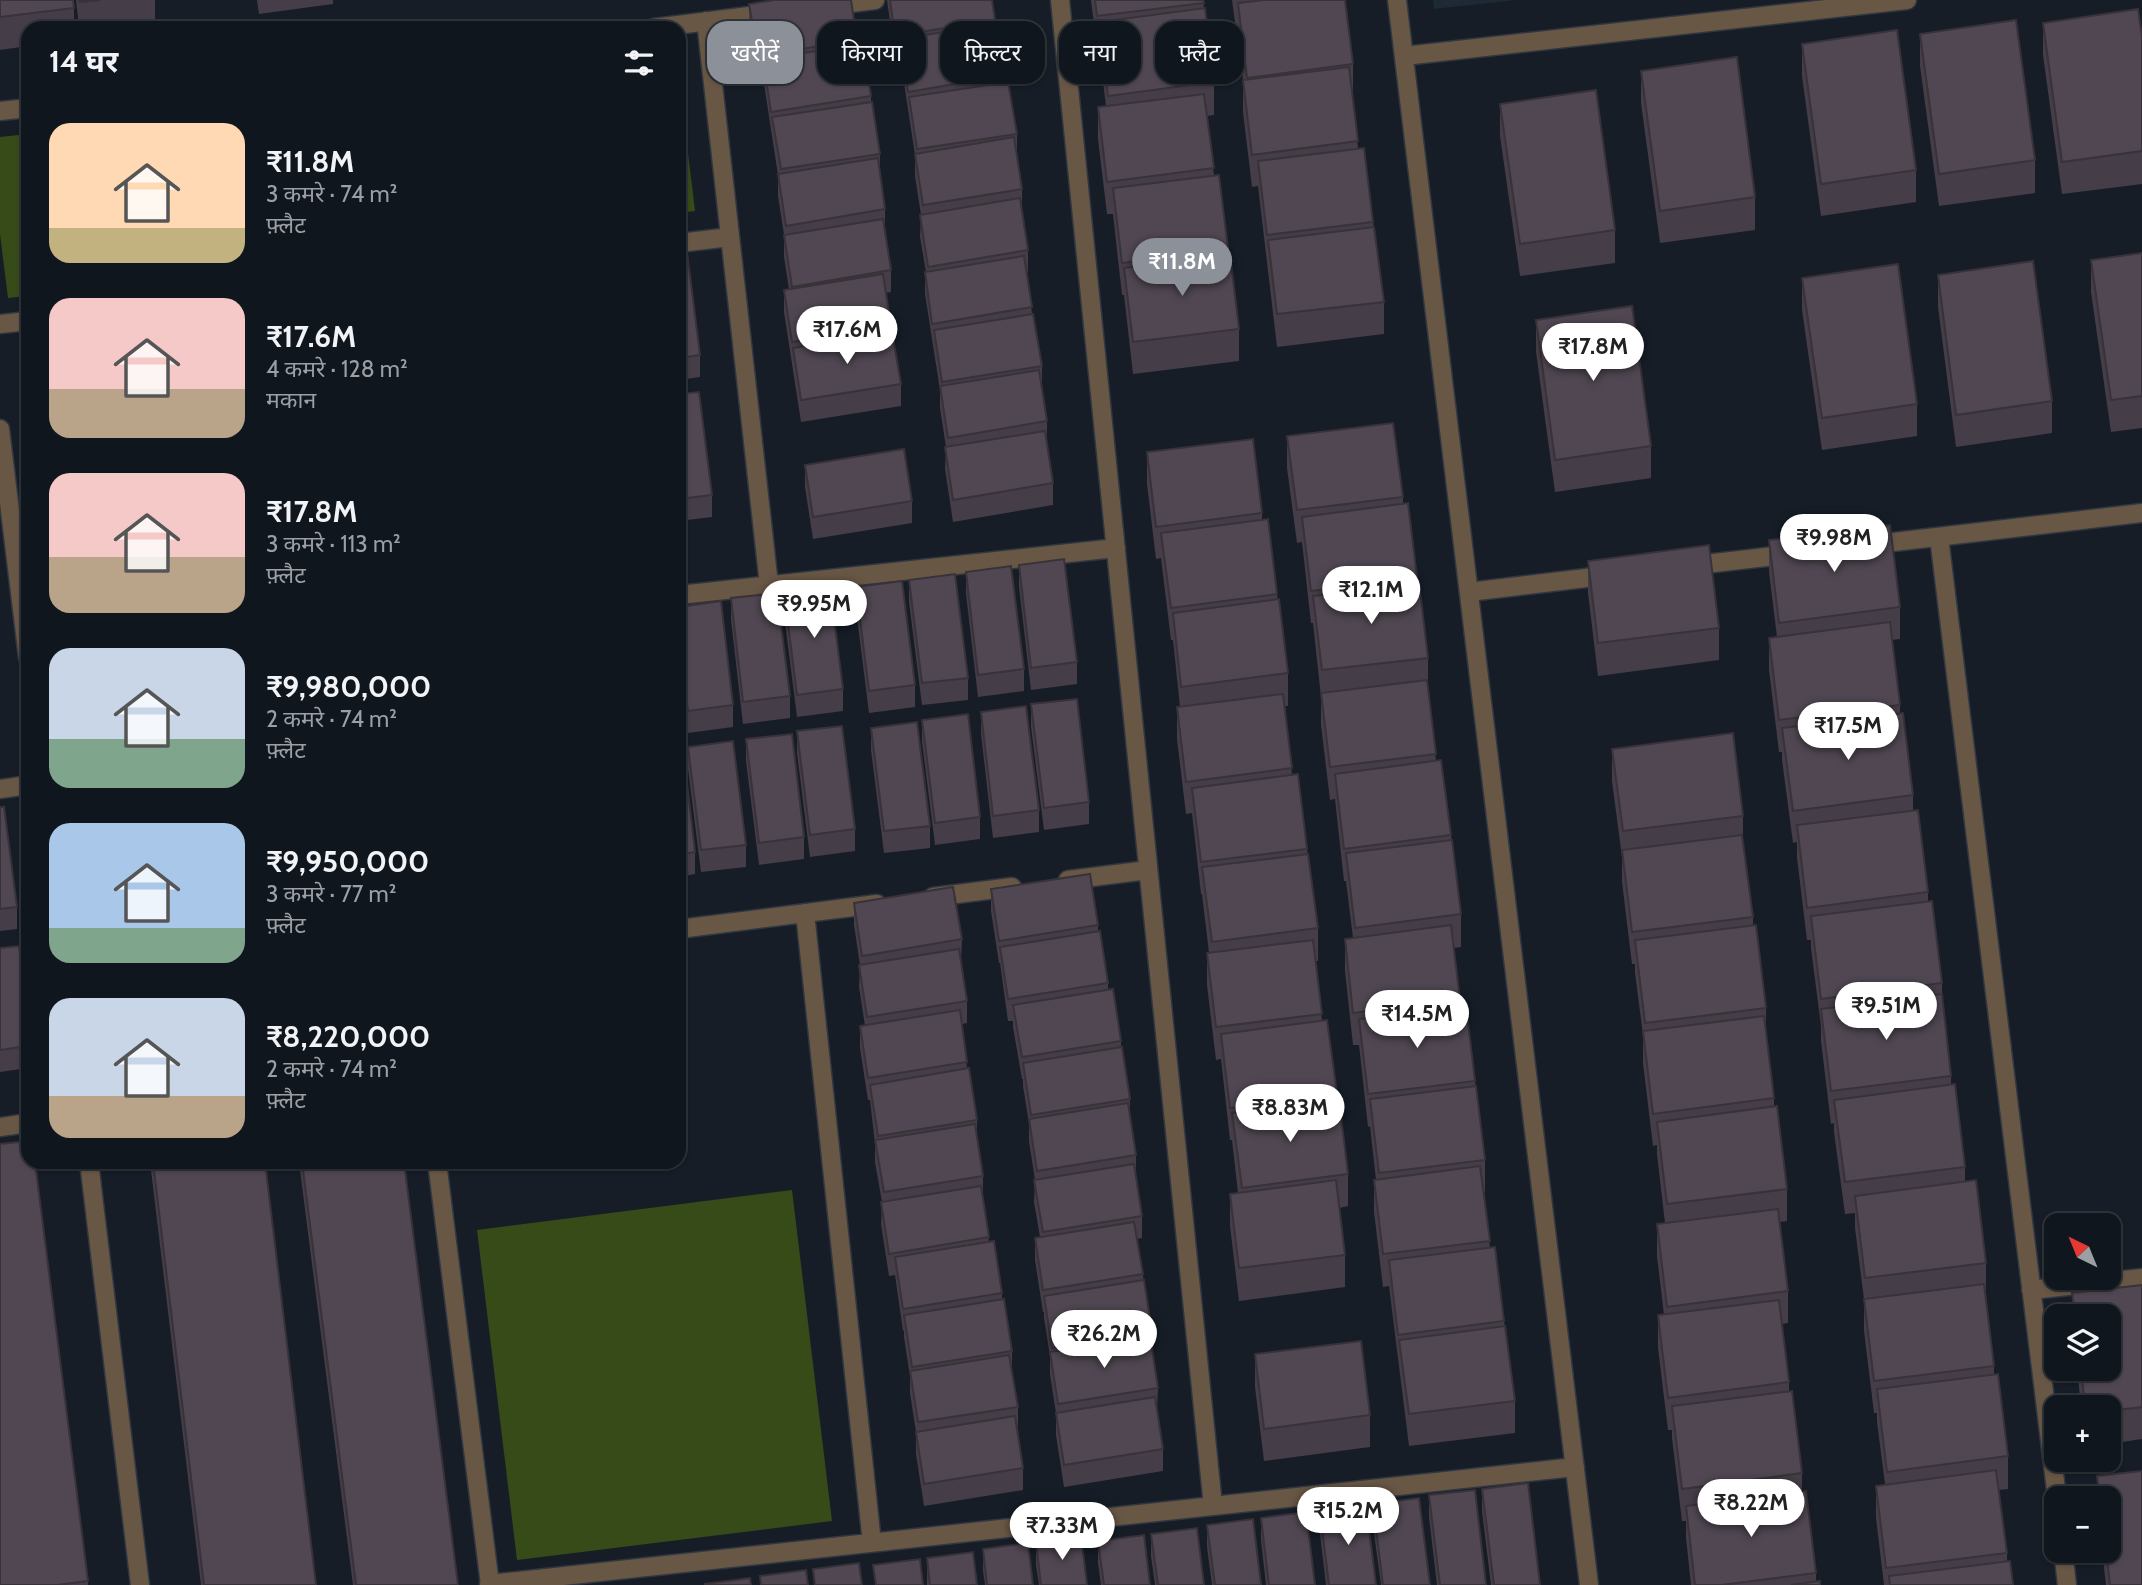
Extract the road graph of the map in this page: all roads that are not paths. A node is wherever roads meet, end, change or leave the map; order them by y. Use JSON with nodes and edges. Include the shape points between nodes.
{"nodes":[{"id":1,"x":875,"y":0,"type":"edge"},
{"id":2,"x":1060,"y":0,"type":"edge"},
{"id":3,"x":1397,"y":0,"type":"edge"},
{"id":4,"x":1907,"y":0,"type":"edge"},
{"id":5,"x":810,"y":8,"type":"edge"},
{"id":6,"x":784,"y":12,"type":"edge"},
{"id":7,"x":706,"y":21,"type":"junction"},
{"id":8,"x":686,"y":24,"type":"edge"},
{"id":9,"x":1404,"y":56,"type":"junction"},
{"id":10,"x":21,"y":108,"type":"edge"},
{"id":11,"x":0,"y":111,"type":"edge"},
{"id":12,"x":730,"y":237,"type":"junction"},
{"id":13,"x":686,"y":242,"type":"edge"},
{"id":14,"x":21,"y":322,"type":"edge"},
{"id":15,"x":0,"y":324,"type":"edge"},
{"id":16,"x":0,"y":429,"type":"edge"},
{"id":17,"x":1,"y":447,"type":"edge"},
{"id":18,"x":2142,"y":513,"type":"edge"},
{"id":19,"x":1939,"y":537,"type":"junction"},
{"id":20,"x":1856,"y":547,"type":"edge"},
{"id":21,"x":1116,"y":548,"type":"junction"},
{"id":22,"x":1815,"y":551,"type":"edge"},
{"id":23,"x":1676,"y":568,"type":"edge"},
{"id":24,"x":1635,"y":573,"type":"edge"},
{"id":25,"x":769,"y":585,"type":"junction"},
{"id":26,"x":1469,"y":592,"type":"junction"},
{"id":27,"x":686,"y":594,"type":"edge"},
{"id":28,"x":21,"y":603,"type":"edge"},
{"id":29,"x":21,"y":786,"type":"edge"},
{"id":30,"x":0,"y":789,"type":"edge"},
{"id":31,"x":1148,"y":870,"type":"junction"},
{"id":32,"x":1052,"y":882,"type":"edge"},
{"id":33,"x":1024,"y":886,"type":"edge"},
{"id":34,"x":805,"y":913,"type":"junction"},
{"id":35,"x":686,"y":928,"type":"edge"},
{"id":36,"x":21,"y":1124,"type":"edge"},
{"id":37,"x":0,"y":1127,"type":"edge"},
{"id":38,"x":90,"y":1169,"type":"edge"},
{"id":39,"x":438,"y":1169,"type":"edge"},
{"id":40,"x":2142,"y":1278,"type":"edge"},
{"id":41,"x":2031,"y":1290,"type":"junction"},
{"id":42,"x":1575,"y":1467,"type":"junction"},
{"id":43,"x":2056,"y":1486,"type":"edge"},
{"id":44,"x":1213,"y":1506,"type":"junction"},
{"id":45,"x":872,"y":1543,"type":"junction"},
{"id":46,"x":2064,"y":1563,"type":"edge"},
{"id":47,"x":140,"y":1585,"type":"edge"},
{"id":48,"x":490,"y":1585,"type":"edge"},
{"id":49,"x":1589,"y":1585,"type":"edge"},
{"id":50,"x":2067,"y":1585,"type":"edge"}],
"edges":[{"from":1,"to":5,"type":"street"},
{"from":2,"to":21,"type":"street"},
{"from":3,"to":9,"type":"street"},
{"from":4,"to":9,"type":"street"},
{"from":6,"to":7,"type":"street"},
{"from":7,"to":8,"type":"street"},
{"from":7,"to":12,"type":"street"},
{"from":9,"to":26,"type":"street"},
{"from":10,"to":11,"type":"street"},
{"from":12,"to":13,"type":"street"},
{"from":12,"to":25,"type":"street"},
{"from":14,"to":15,"type":"street"},
{"from":16,"to":17,"type":"street"},
{"from":17,"to":28,"type":"street"},
{"from":18,"to":19,"type":"street"},
{"from":19,"to":20,"type":"street"},
{"from":19,"to":41,"type":"street"},
{"from":21,"to":25,"type":"street"},
{"from":21,"to":31,"type":"street"},
{"from":22,"to":23,"type":"street"},
{"from":24,"to":26,"type":"street"},
{"from":25,"to":27,"type":"street"},
{"from":26,"to":42,"type":"street"},
{"from":29,"to":30,"type":"street"},
{"from":31,"to":32,"type":"street"},
{"from":31,"to":44,"type":"street"},
{"from":33,"to":34,"type":"street"},
{"from":34,"to":35,"type":"street"},
{"from":34,"to":45,"type":"street"},
{"from":36,"to":37,"type":"street"},
{"from":38,"to":47,"type":"street"},
{"from":39,"to":48,"type":"street"},
{"from":40,"to":41,"type":"street"},
{"from":41,"to":43,"type":"street"},
{"from":42,"to":44,"type":"street"},
{"from":42,"to":49,"type":"street"},
{"from":44,"to":45,"type":"street"},
{"from":45,"to":48,"type":"street"},
{"from":46,"to":50,"type":"street"}]}
